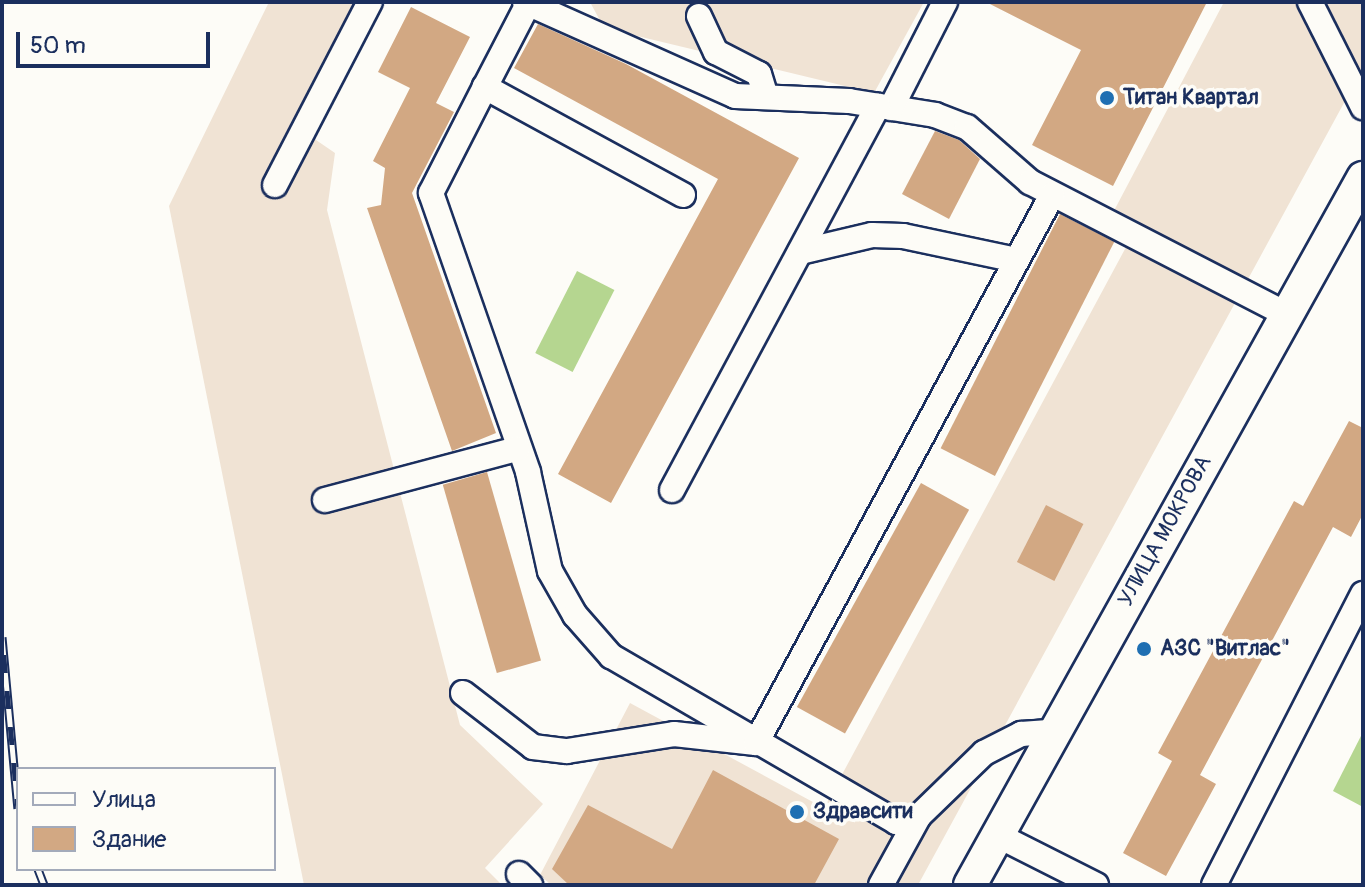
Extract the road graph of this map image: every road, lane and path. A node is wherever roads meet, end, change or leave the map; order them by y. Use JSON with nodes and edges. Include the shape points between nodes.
{"nodes":[{"id":1,"x":370,"y":2,"type":"edge"},
{"id":2,"x":527,"y":2,"type":"edge"},
{"id":3,"x":945,"y":2,"type":"edge"},
{"id":4,"x":1310,"y":2,"type":"edge"},
{"id":5,"x":699,"y":16,"type":"dead end"},
{"id":6,"x":485,"y":87,"type":"junction"},
{"id":7,"x":766,"y":97,"type":"junction"},
{"id":8,"x":885,"y":107,"type":"junction"},
{"id":9,"x":1363,"y":107,"type":"edge"},
{"id":10,"x":1363,"y":178,"type":"edge"},
{"id":11,"x":275,"y":185,"type":"dead end"},
{"id":12,"x":683,"y":195,"type":"dead end"},
{"id":13,"x":1052,"y":195,"type":"junction"},
{"id":14,"x":800,"y":252,"type":"junction"},
{"id":15,"x":1017,"y":260,"type":"junction"},
{"id":16,"x":1288,"y":315,"type":"junction"},
{"id":17,"x":517,"y":449,"type":"junction"},
{"id":18,"x":672,"y":490,"type":"dead end"},
{"id":19,"x":325,"y":500,"type":"dead end"},
{"id":20,"x":1363,"y":594,"type":"edge"},
{"id":21,"x":463,"y":693,"type":"dead end"},
{"id":22,"x":1052,"y":732,"type":"junction"},
{"id":23,"x":756,"y":743,"type":"junction"},
{"id":24,"x":919,"y":816,"type":"junction"},
{"id":25,"x":997,"y":835,"type":"junction"},
{"id":26,"x":881,"y":885,"type":"edge"},
{"id":27,"x":970,"y":885,"type":"edge"},
{"id":28,"x":1096,"y":885,"type":"edge"},
{"id":29,"x":1214,"y":885,"type":"edge"}],
"edges":[{"from":1,"to":11,"type":"lane"},
{"from":2,"to":6,"type":"lane"},
{"from":2,"to":7,"type":"lane","via":[[702,85]]},
{"from":3,"to":8,"type":"lane"},
{"from":4,"to":9,"type":"lane"},
{"from":5,"to":7,"type":"lane","via":[[716,52],[759,74]]},
{"from":6,"to":12,"type":"lane"},
{"from":6,"to":17,"type":"lane","via":[[431,193]]},
{"from":7,"to":8,"type":"lane"},
{"from":8,"to":13,"type":"lane","via":[[967,127]]},
{"from":8,"to":14,"type":"lane"},
{"from":10,"to":16,"type":"main road","name":"УЛИЦА МОКРОВА"},
{"from":13,"to":15,"type":"lane"},
{"from":13,"to":16,"type":"lane"},
{"from":14,"to":15,"type":"lane","via":[[872,235],[903,236]]},
{"from":14,"to":18,"type":"lane"},
{"from":15,"to":23,"type":"lane"},
{"from":16,"to":22,"type":"main road","name":"УЛИЦА МОКРОВА"},
{"from":17,"to":19,"type":"lane"},
{"from":17,"to":23,"type":"lane","via":[[550,571],[575,615],[611,656]]},
{"from":20,"to":29,"type":"lane"},
{"from":21,"to":23,"type":"lane","via":[[533,747],[567,751],[674,734]]},
{"from":22,"to":24,"type":"lane","via":[[1021,734],[984,753]]},
{"from":22,"to":25,"type":"main road","name":"УЛИЦА МОКРОВА"},
{"from":23,"to":24,"type":"lane","via":[[896,822]]},
{"from":24,"to":26,"type":"lane"},
{"from":25,"to":27,"type":"main road","name":"УЛИЦА МОКРОВА"},
{"from":25,"to":28,"type":"lane"}]}
